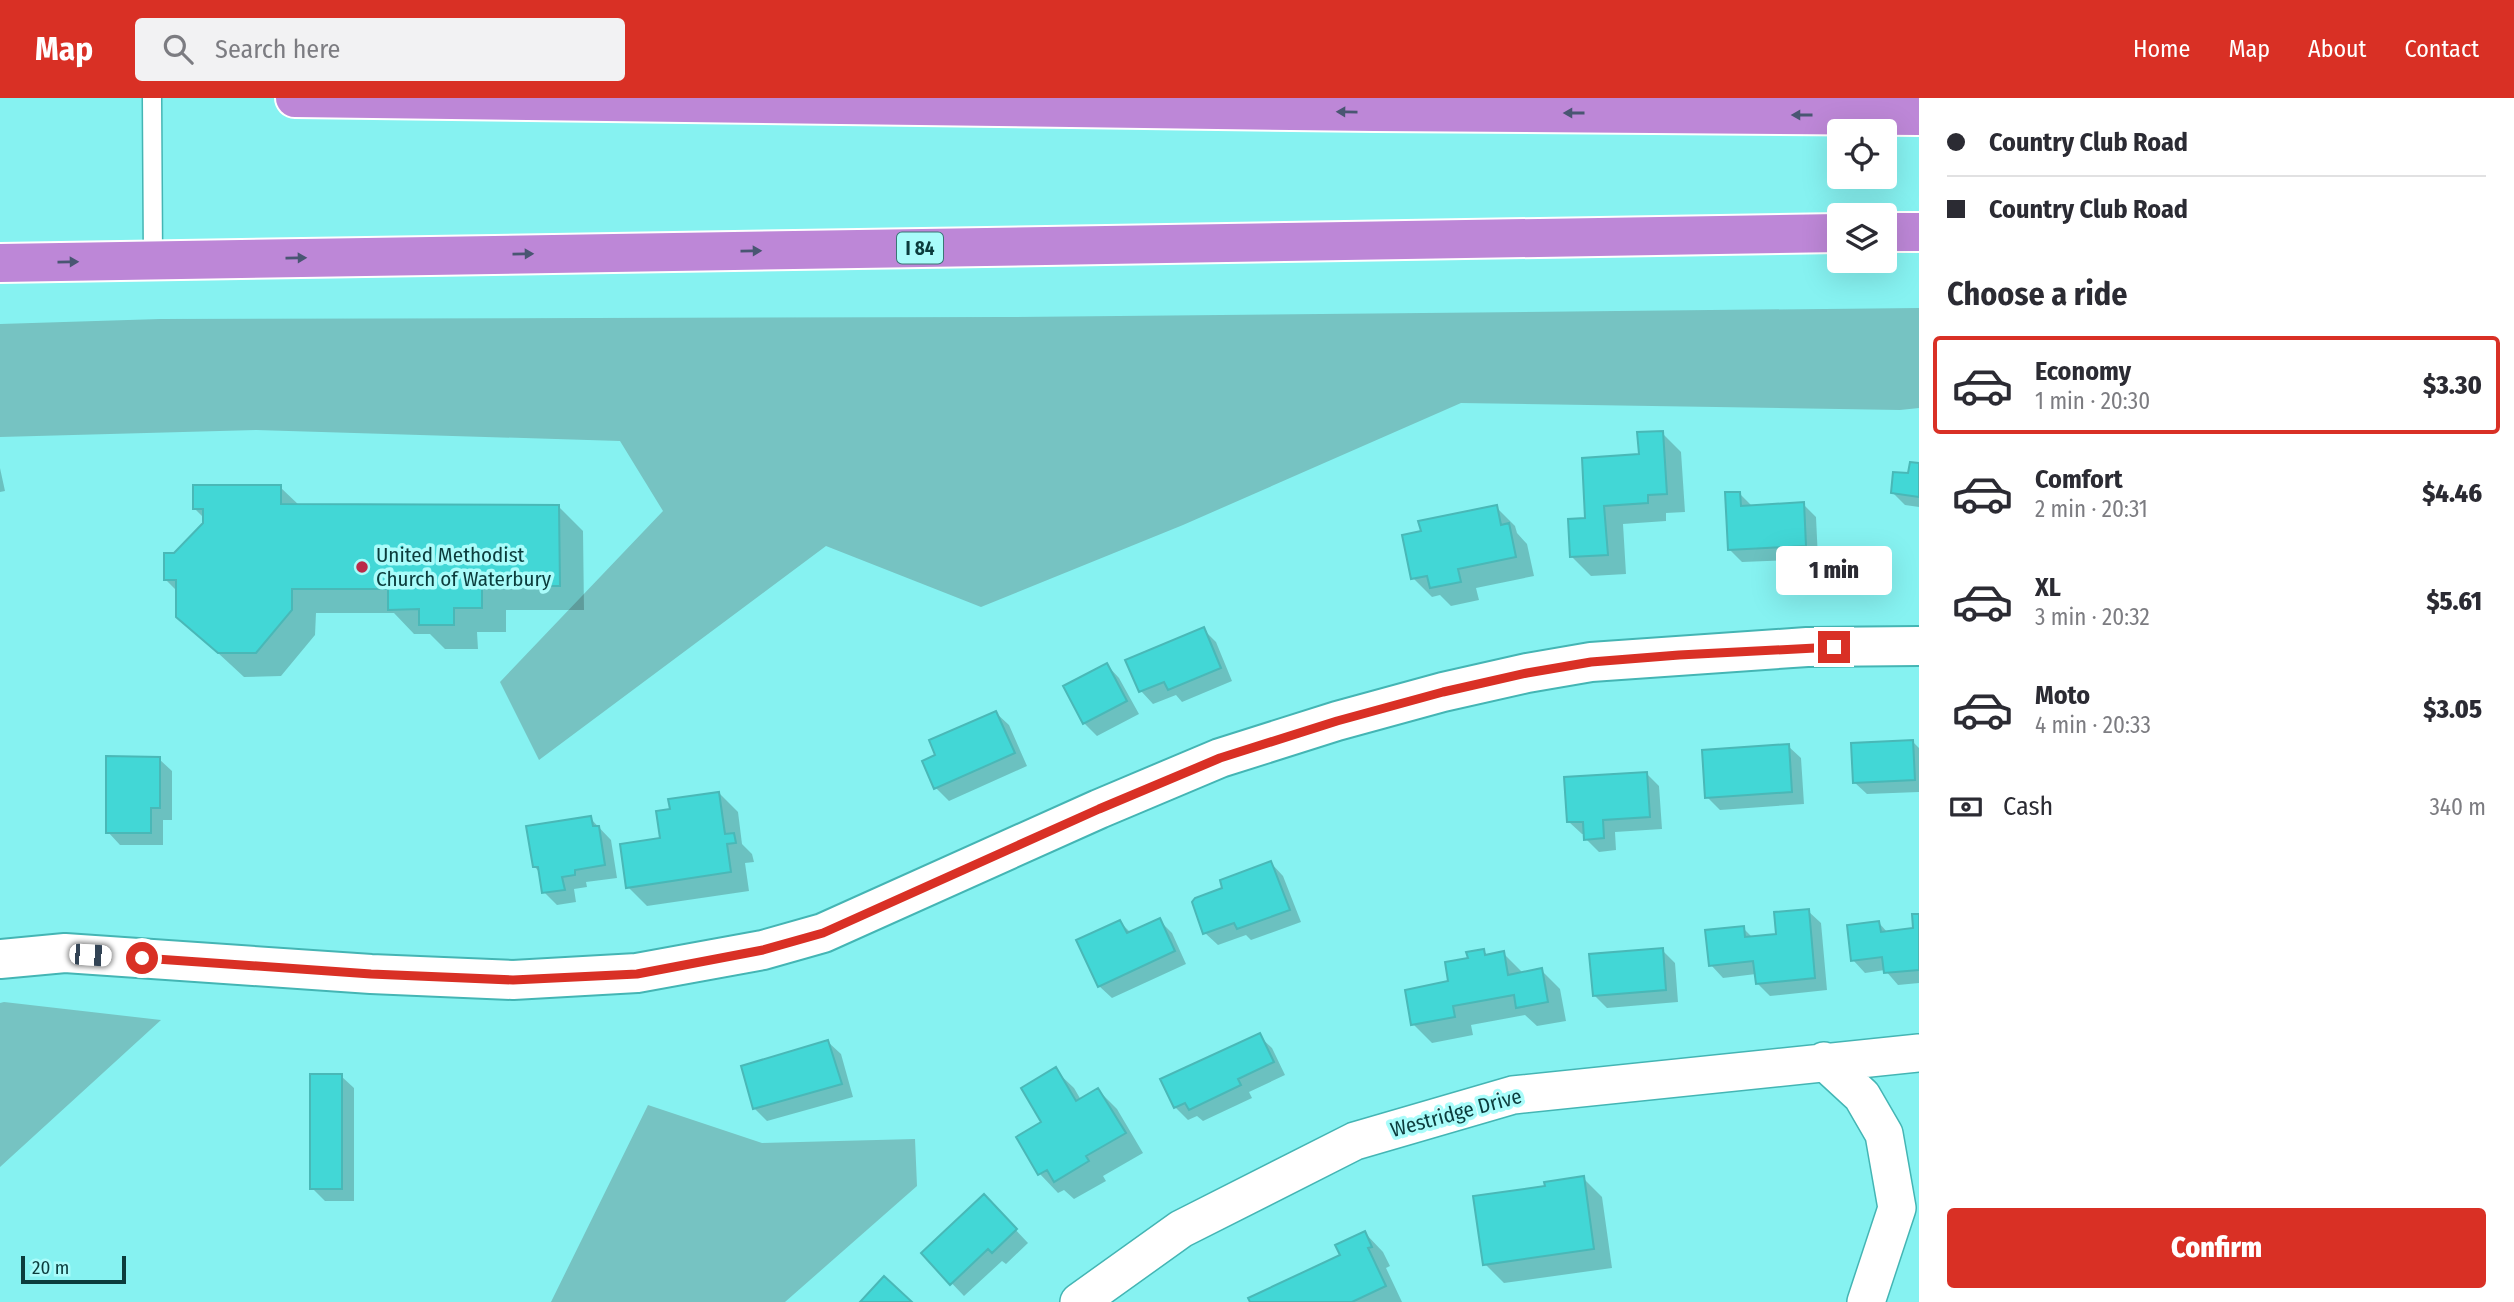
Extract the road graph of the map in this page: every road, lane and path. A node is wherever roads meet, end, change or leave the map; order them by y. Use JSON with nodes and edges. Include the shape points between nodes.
{"nodes":[{"id":1,"x":152,"y":98,"type":"edge"},
{"id":2,"x":295,"y":98,"type":"edge"},
{"id":3,"x":1919,"y":116,"type":"edge"},
{"id":4,"x":1897,"y":232,"type":"edge"},
{"id":5,"x":1919,"y":232,"type":"edge"},
{"id":6,"x":1827,"y":233,"type":"edge"},
{"id":7,"x":153,"y":260,"type":"junction"},
{"id":8,"x":0,"y":263,"type":"edge"},
{"id":9,"x":1919,"y":646,"type":"edge"},
{"id":10,"x":0,"y":959,"type":"edge"},
{"id":11,"x":1919,"y":1053,"type":"edge"},
{"id":12,"x":1824,"y":1061,"type":"junction"},
{"id":13,"x":1919,"y":1174,"type":"edge"},
{"id":14,"x":1897,"y":1208,"type":"junction"},
{"id":15,"x":1079,"y":1302,"type":"edge"},
{"id":16,"x":1866,"y":1302,"type":"edge"}],
"edges":[{"from":1,"to":7,"type":"lane"},
{"from":3,"to":2,"type":"highway","one_way":true},
{"from":4,"to":5,"type":"highway"},
{"from":7,"to":6,"type":"highway","number":"I 84","one_way":true},
{"from":8,"to":7,"type":"highway","number":"I 84","one_way":true},
{"from":9,"to":10,"type":"street","via":[[1807,647],[1591,662],[1443,692],[1220,758],[823,933],[763,950],[637,974],[513,980],[65,953]]},
{"from":11,"to":12,"type":"street","name":"Westridge Drive"},
{"from":12,"to":14,"type":"street","via":[[1862,1096],[1884,1134]]},
{"from":12,"to":15,"type":"street","name":"Westridge Drive","via":[[1513,1095],[1355,1141],[1181,1230]]},
{"from":13,"to":14,"type":"street"},
{"from":14,"to":16,"type":"street"}]}
